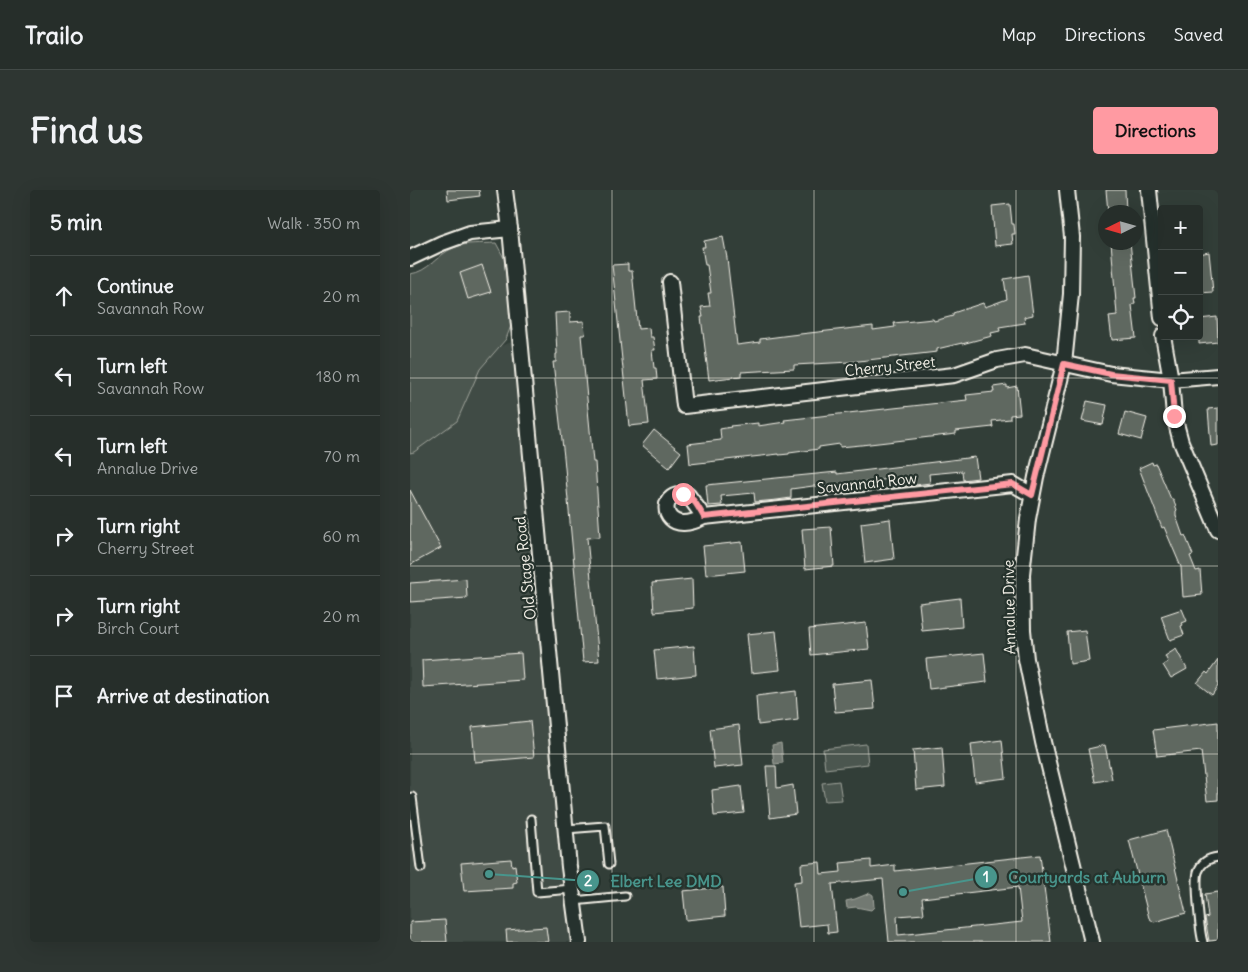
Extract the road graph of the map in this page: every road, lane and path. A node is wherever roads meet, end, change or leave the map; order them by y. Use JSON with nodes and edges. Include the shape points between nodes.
{"nodes":[{"id":1,"x":505,"y":190,"type":"edge"},
{"id":2,"x":1068,"y":190,"type":"edge"},
{"id":3,"x":1149,"y":190,"type":"edge"},
{"id":4,"x":510,"y":229,"type":"junction"},
{"id":5,"x":410,"y":258,"type":"edge"},
{"id":6,"x":670,"y":282,"type":"dead end"},
{"id":7,"x":1160,"y":295,"type":"edge"},
{"id":8,"x":1164,"y":340,"type":"edge"},
{"id":9,"x":1064,"y":364,"type":"junction"},
{"id":10,"x":1218,"y":376,"type":"edge"},
{"id":11,"x":1171,"y":380,"type":"junction"},
{"id":12,"x":1032,"y":495,"type":"junction"},
{"id":13,"x":704,"y":517,"type":"dead end"},
{"id":14,"x":1218,"y":530,"type":"edge"},
{"id":15,"x":412,"y":797,"type":"dead end"},
{"id":16,"x":531,"y":818,"type":"dead end"},
{"id":17,"x":566,"y":830,"type":"junction"},
{"id":18,"x":1218,"y":857,"type":"edge"},
{"id":19,"x":609,"y":864,"type":"dead end"},
{"id":20,"x":421,"y":868,"type":"dead end"},
{"id":21,"x":572,"y":895,"type":"junction"},
{"id":22,"x":625,"y":896,"type":"dead end"},
{"id":23,"x":1090,"y":939,"type":"edge"},
{"id":24,"x":580,"y":942,"type":"edge"},
{"id":25,"x":1203,"y":942,"type":"edge"}],
"edges":[{"from":1,"to":4,"type":"street","name":"Old Stage Road"},
{"from":2,"to":9,"type":"street","name":"Annalue Drive","via":[[1072,237],[1071,294]]},
{"from":3,"to":7,"type":"street"},
{"from":4,"to":5,"type":"street","via":[[470,233]]},
{"from":4,"to":17,"type":"street","name":"Old Stage Road"},
{"from":6,"to":9,"type":"street","name":"Cherry Street","via":[[684,406],[954,375],[997,360],[1025,355]]},
{"from":8,"to":11,"type":"street"},
{"from":9,"to":11,"type":"street","name":"Cherry Street","via":[[1111,374]]},
{"from":9,"to":12,"type":"street","name":"Annalue Drive"},
{"from":10,"to":11,"type":"street","name":"Cherry Street"},
{"from":11,"to":14,"type":"street","via":[[1174,416],[1181,442]]},
{"from":12,"to":13,"type":"street","name":"Savannah Row","via":[[1013,484]]},
{"from":12,"to":23,"type":"street","name":"Annalue Drive","via":[[1022,574],[1026,659]]},
{"from":15,"to":20,"type":"lane"},
{"from":16,"to":21,"type":"lane","via":[[537,892]]},
{"from":17,"to":19,"type":"lane","via":[[605,826]]},
{"from":17,"to":21,"type":"street","name":"Old Stage Road"},
{"from":18,"to":25,"type":"lane","via":[[1202,864],[1196,877]]},
{"from":21,"to":22,"type":"lane"},
{"from":21,"to":24,"type":"street","name":"Old Stage Road"}]}
